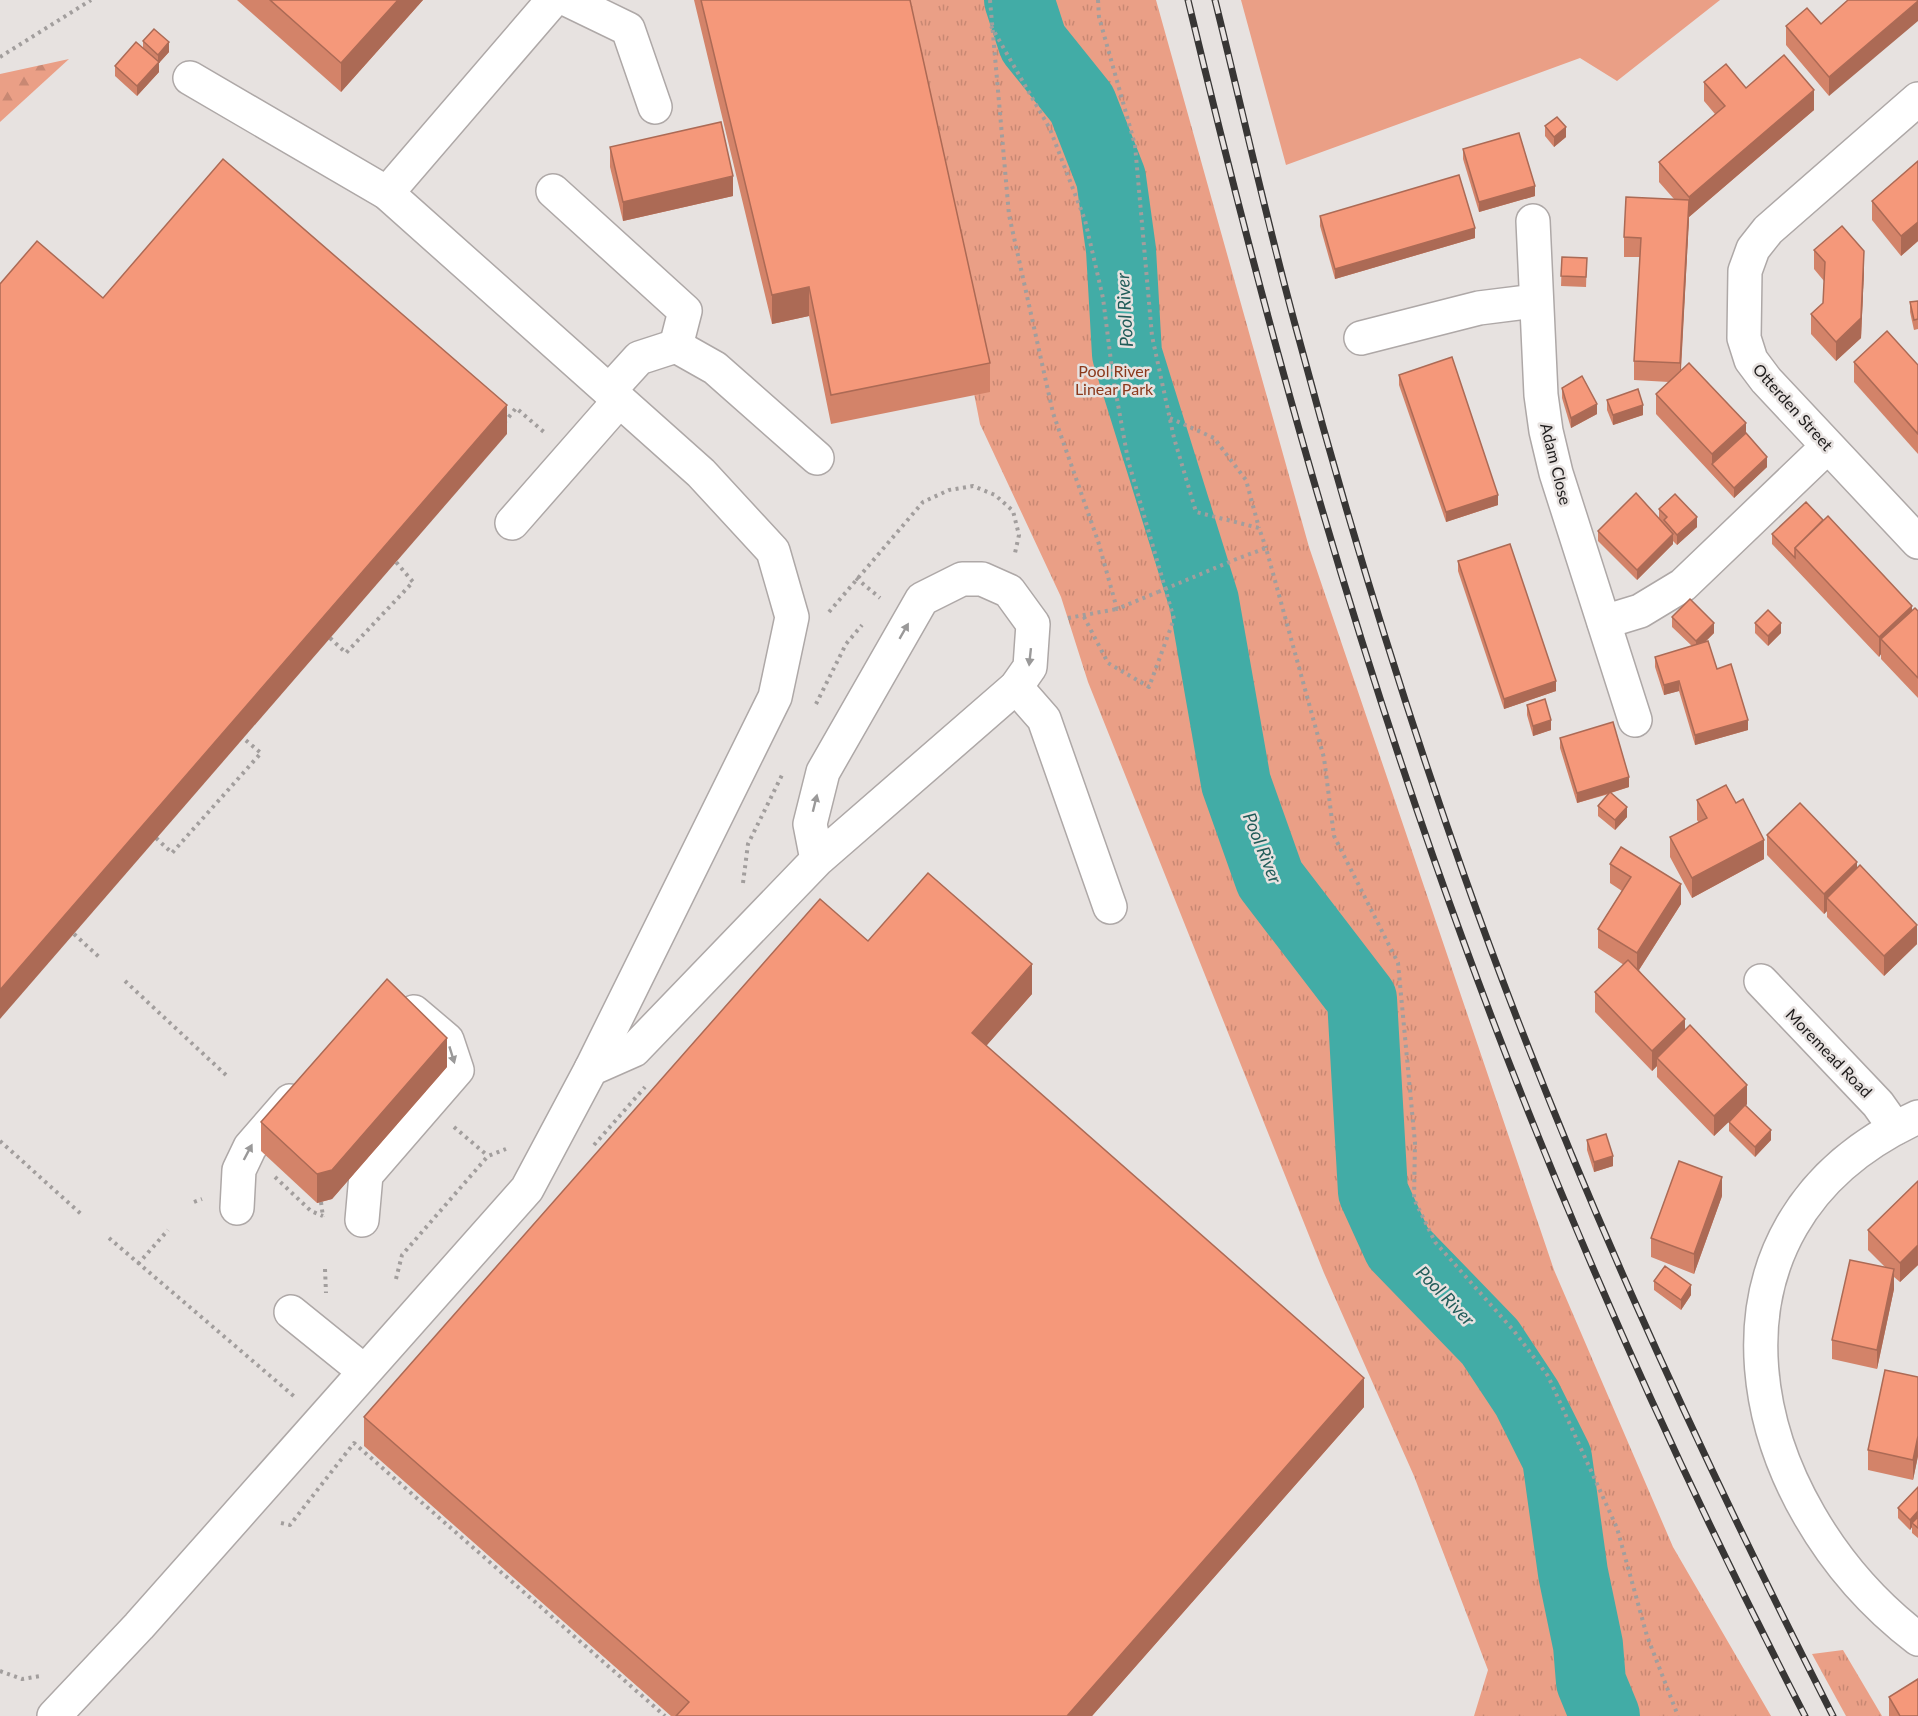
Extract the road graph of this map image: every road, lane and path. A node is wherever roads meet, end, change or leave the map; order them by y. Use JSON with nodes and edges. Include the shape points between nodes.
{"nodes":[{"id":1,"x":91,"y":0,"type":"edge"},
{"id":2,"x":553,"y":0,"type":"edge"},
{"id":3,"x":568,"y":0,"type":"edge"},
{"id":4,"x":990,"y":0,"type":"edge"},
{"id":5,"x":1098,"y":0,"type":"edge"},
{"id":6,"x":992,"y":26,"type":"junction"},
{"id":7,"x":0,"y":57,"type":"edge"},
{"id":8,"x":190,"y":78,"type":"dead end"},
{"id":9,"x":1918,"y":99,"type":"edge"},
{"id":10,"x":655,"y":106,"type":"dead end"},
{"id":11,"x":553,"y":191,"type":"dead end"},
{"id":12,"x":387,"y":193,"type":"junction"},
{"id":13,"x":1533,"y":221,"type":"dead end"},
{"id":14,"x":1536,"y":301,"type":"junction"},
{"id":15,"x":1361,"y":338,"type":"dead end"},
{"id":16,"x":676,"y":346,"type":"junction"},
{"id":17,"x":614,"y":396,"type":"junction"},
{"id":18,"x":1169,"y":418,"type":"junction"},
{"id":19,"x":500,"y":428,"type":"edge"},
{"id":20,"x":549,"y":437,"type":"dead end"},
{"id":21,"x":1827,"y":447,"type":"junction"},
{"id":22,"x":817,"y":458,"type":"dead end"},
{"id":23,"x":512,"y":523,"type":"dead end"},
{"id":24,"x":1259,"y":528,"type":"junction"},
{"id":25,"x":1918,"y":542,"type":"edge"},
{"id":26,"x":1266,"y":548,"type":"junction"},
{"id":27,"x":1013,"y":560,"type":"dead end"},
{"id":28,"x":396,"y":562,"type":"edge"},
{"id":29,"x":856,"y":578,"type":"junction"},
{"id":30,"x":889,"y":592,"type":"dead end"},
{"id":31,"x":1118,"y":609,"type":"junction"},
{"id":32,"x":826,"y":614,"type":"dead end"},
{"id":33,"x":1083,"y":615,"type":"junction"},
{"id":34,"x":868,"y":618,"type":"dead end"},
{"id":35,"x":1604,"y":622,"type":"junction"},
{"id":36,"x":1033,"y":624,"type":"junction"},
{"id":37,"x":330,"y":638,"type":"edge"},
{"id":38,"x":1016,"y":687,"type":"junction"},
{"id":39,"x":815,"y":707,"type":"dead end"},
{"id":40,"x":1635,"y":720,"type":"dead end"},
{"id":41,"x":243,"y":738,"type":"edge"},
{"id":42,"x":784,"y":770,"type":"dead end"},
{"id":43,"x":156,"y":838,"type":"edge"},
{"id":44,"x":817,"y":860,"type":"junction"},
{"id":45,"x":742,"y":894,"type":"dead end"},
{"id":46,"x":1110,"y":907,"type":"dead end"},
{"id":47,"x":74,"y":934,"type":"edge"},
{"id":48,"x":99,"y":957,"type":"dead end"},
{"id":49,"x":125,"y":981,"type":"dead end"},
{"id":50,"x":1761,"y":981,"type":"dead end"},
{"id":51,"x":391,"y":1000,"type":"edge"},
{"id":52,"x":591,"y":1070,"type":"junction"},
{"id":53,"x":227,"y":1076,"type":"dead end"},
{"id":54,"x":309,"y":1079,"type":"edge"},
{"id":55,"x":646,"y":1086,"type":"dead end"},
{"id":56,"x":1906,"y":1122,"type":"edge"},
{"id":57,"x":449,"y":1123,"type":"dead end"},
{"id":58,"x":0,"y":1142,"type":"edge"},
{"id":59,"x":592,"y":1147,"type":"dead end"},
{"id":60,"x":511,"y":1148,"type":"dead end"},
{"id":61,"x":488,"y":1156,"type":"junction"},
{"id":62,"x":273,"y":1175,"type":"dead end"},
{"id":63,"x":321,"y":1202,"type":"edge"},
{"id":64,"x":237,"y":1208,"type":"dead end"},
{"id":65,"x":81,"y":1214,"type":"dead end"},
{"id":66,"x":362,"y":1220,"type":"dead end"},
{"id":67,"x":168,"y":1230,"type":"dead end"},
{"id":68,"x":109,"y":1238,"type":"dead end"},
{"id":69,"x":138,"y":1264,"type":"junction"},
{"id":70,"x":325,"y":1269,"type":"dead end"},
{"id":71,"x":394,"y":1285,"type":"dead end"},
{"id":72,"x":326,"y":1298,"type":"dead end"},
{"id":73,"x":291,"y":1312,"type":"dead end"},
{"id":74,"x":364,"y":1371,"type":"junction"},
{"id":75,"x":292,"y":1407,"type":"dead end"},
{"id":76,"x":362,"y":1434,"type":"dead end"},
{"id":77,"x":354,"y":1443,"type":"junction"},
{"id":78,"x":284,"y":1513,"type":"dead end"},
{"id":79,"x":1918,"y":1639,"type":"edge"},
{"id":80,"x":54,"y":1716,"type":"edge"},
{"id":81,"x":665,"y":1716,"type":"edge"},
{"id":82,"x":1678,"y":1716,"type":"edge"}],
"edges":[{"from":1,"to":7,"type":"path"},
{"from":2,"to":12,"type":"street"},
{"from":3,"to":10,"type":"street","via":[[628,29]]},
{"from":4,"to":6,"type":"path"},
{"from":5,"to":18,"type":"path","via":[[1135,145],[1149,314]]},
{"from":6,"to":31,"type":"path","via":[[1009,215],[1053,412]]},
{"from":6,"to":33,"type":"path","via":[[1050,129],[1085,220],[1103,298],[1128,460],[1174,619],[1149,687],[1108,663]]},
{"from":8,"to":12,"type":"street"},
{"from":9,"to":21,"type":"street","name":"Otterden Street","via":[[1768,230],[1753,249],[1745,271],[1744,338],[1751,360]]},
{"from":11,"to":16,"type":"street","via":[[685,311]]},
{"from":12,"to":17,"type":"street"},
{"from":13,"to":14,"type":"street","name":"Adam Close"},
{"from":14,"to":15,"type":"street","via":[[1479,308]]},
{"from":14,"to":35,"type":"street","name":"Adam Close","via":[[1546,431]]},
{"from":16,"to":17,"type":"street","via":[[639,358]]},
{"from":16,"to":22,"type":"street","via":[[715,368]]},
{"from":17,"to":23,"type":"street"},
{"from":17,"to":52,"type":"street","via":[[701,473],[773,551],[792,617],[776,697]]},
{"from":18,"to":24,"type":"path","via":[[1214,438],[1246,480]]},
{"from":18,"to":24,"type":"path","via":[[1196,512]]},
{"from":19,"to":20,"type":"path","via":[[516,408]]},
{"from":21,"to":25,"type":"street","name":"Otterden Street"},
{"from":21,"to":35,"type":"street","via":[[1683,585],[1640,611]]},
{"from":24,"to":26,"type":"path"},
{"from":26,"to":31,"type":"path","bridge":true},
{"from":26,"to":82,"type":"path","via":[[1324,758],[1334,836],[1398,963],[1415,1143],[1414,1198],[1435,1242],[1514,1331],[1548,1377],[1617,1528],[1647,1636]]},
{"from":27,"to":29,"type":"path","via":[[1020,535],[1013,512],[995,495],[973,486],[949,490],[923,502]]},
{"from":28,"to":37,"type":"path","via":[[413,582],[346,653]]},
{"from":29,"to":30,"type":"path","via":[[883,600]]},
{"from":29,"to":32,"type":"path"},
{"from":31,"to":33,"type":"path"},
{"from":33,"to":36,"type":"path"},
{"from":34,"to":39,"type":"path","via":[[846,644]]},
{"from":35,"to":40,"type":"street","name":"Adam Close"},
{"from":36,"to":38,"type":"street","one_way":true,"via":[[1030,667]]},
{"from":44,"to":36,"type":"street","one_way":true,"via":[[810,824],[823,772],[922,599],[962,579],[981,579],[1009,591]]},
{"from":38,"to":44,"type":"street"},
{"from":38,"to":46,"type":"street","via":[[1044,719]]},
{"from":41,"to":43,"type":"path","via":[[261,753],[172,853]]},
{"from":42,"to":45,"type":"path","via":[[748,844]]},
{"from":44,"to":52,"type":"street","via":[[634,1050]]},
{"from":47,"to":48,"type":"path"},
{"from":49,"to":53,"type":"path"},
{"from":50,"to":56,"type":"street","name":"Moremead Road","via":[[1878,1104]]},
{"from":51,"to":66,"type":"street","one_way":true,"via":[[402,1002],[447,1040],[457,1070],[366,1174]]},
{"from":52,"to":74,"type":"street","via":[[527,1189]]},
{"from":64,"to":54,"type":"street","one_way":true,"via":[[239,1170],[250,1147]]},
{"from":55,"to":59,"type":"path"},
{"from":56,"to":79,"type":"street","name":"Moremead Road","via":[[1833,1173],[1808,1199],[1790,1227],[1768,1288],[1761,1326],[1762,1371],[1773,1439],[1809,1516],[1858,1586]]},
{"from":57,"to":61,"type":"path"},
{"from":58,"to":65,"type":"path"},
{"from":60,"to":61,"type":"path"},
{"from":61,"to":71,"type":"path","via":[[402,1255]]},
{"from":62,"to":63,"type":"path","via":[[310,1211],[323,1218]]},
{"from":67,"to":69,"type":"path"},
{"from":68,"to":69,"type":"path"},
{"from":69,"to":75,"type":"path","via":[[296,1398]]},
{"from":70,"to":72,"type":"path"},
{"from":73,"to":74,"type":"street"},
{"from":74,"to":80,"type":"street","via":[[139,1626]]},
{"from":76,"to":77,"type":"path"},
{"from":77,"to":78,"type":"path","via":[[290,1526],[278,1522]]},
{"from":77,"to":81,"type":"path"}]}
